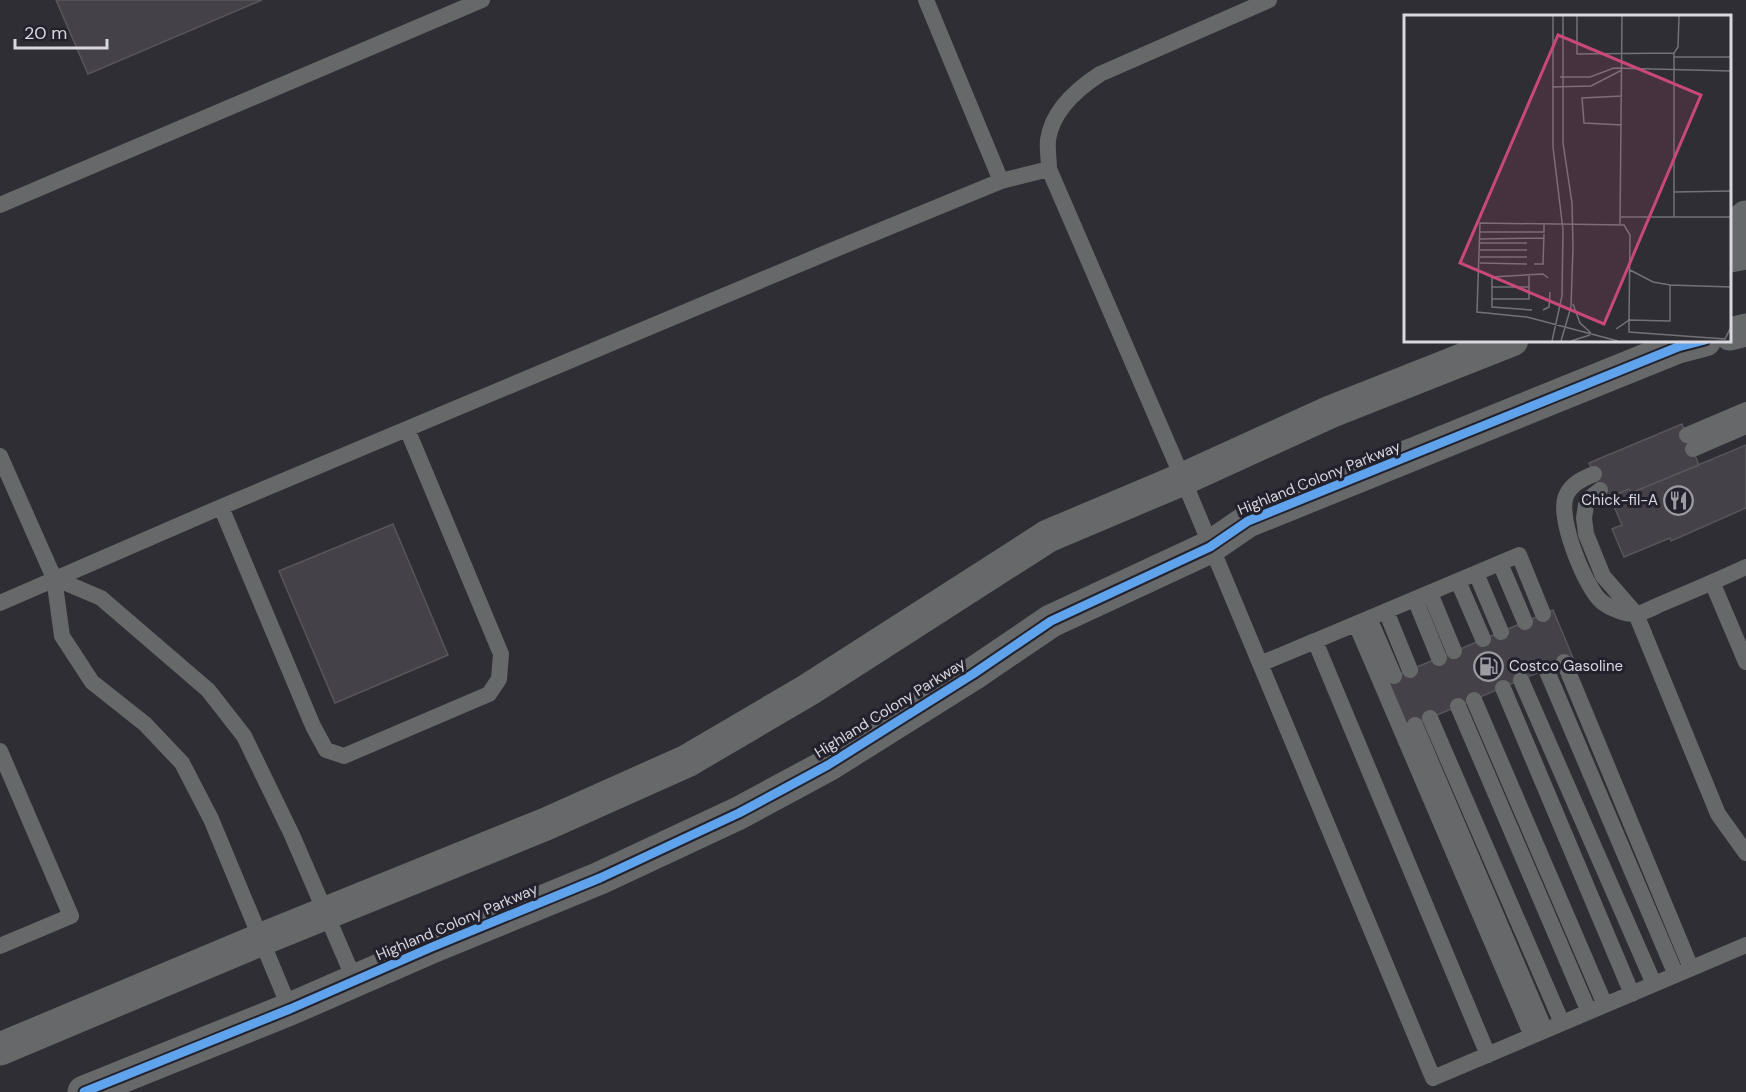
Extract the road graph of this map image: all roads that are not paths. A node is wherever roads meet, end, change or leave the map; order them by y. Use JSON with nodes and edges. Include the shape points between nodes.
{"nodes":[{"id":1,"x":482,"y":0,"type":"edge"},
{"id":2,"x":926,"y":0,"type":"edge"},
{"id":3,"x":1269,"y":0,"type":"edge"},
{"id":4,"x":1049,"y":169,"type":"junction"},
{"id":5,"x":1001,"y":181,"type":"junction"},
{"id":6,"x":0,"y":205,"type":"edge"},
{"id":7,"x":1746,"y":217,"type":"edge"},
{"id":8,"x":1731,"y":230,"type":"edge"},
{"id":9,"x":1746,"y":253,"type":"edge"},
{"id":10,"x":1731,"y":256,"type":"edge"},
{"id":11,"x":1746,"y":330,"type":"edge"},
{"id":12,"x":1731,"y":334,"type":"edge"},
{"id":13,"x":1507,"y":342,"type":"edge"},
{"id":14,"x":1697,"y":342,"type":"edge"},
{"id":15,"x":1746,"y":410,"type":"edge"},
{"id":16,"x":1746,"y":426,"type":"edge"},
{"id":17,"x":407,"y":429,"type":"junction"},
{"id":18,"x":0,"y":456,"type":"edge"},
{"id":19,"x":1183,"y":478,"type":"junction"},
{"id":20,"x":1597,"y":482,"type":"dead end"},
{"id":21,"x":221,"y":507,"type":"junction"},
{"id":22,"x":1210,"y":547,"type":"junction"},
{"id":23,"x":1500,"y":563,"type":"junction"},
{"id":24,"x":1746,"y":567,"type":"edge"},
{"id":25,"x":1476,"y":573,"type":"junction"},
{"id":26,"x":54,"y":578,"type":"junction"},
{"id":27,"x":1458,"y":581,"type":"junction"},
{"id":28,"x":1712,"y":582,"type":"junction"},
{"id":29,"x":1423,"y":596,"type":"junction"},
{"id":30,"x":0,"y":603,"type":"edge"},
{"id":31,"x":1386,"y":611,"type":"junction"},
{"id":32,"x":1543,"y":614,"type":"dead end"},
{"id":33,"x":1636,"y":614,"type":"junction"},
{"id":34,"x":1363,"y":621,"type":"junction"},
{"id":35,"x":1525,"y":622,"type":"dead end"},
{"id":36,"x":1501,"y":632,"type":"dead end"},
{"id":37,"x":1483,"y":639,"type":"dead end"},
{"id":38,"x":1315,"y":641,"type":"junction"},
{"id":39,"x":1454,"y":651,"type":"dead end"},
{"id":40,"x":1438,"y":658,"type":"dead end"},
{"id":41,"x":1564,"y":662,"type":"dead end"},
{"id":42,"x":1746,"y":662,"type":"edge"},
{"id":43,"x":1260,"y":664,"type":"junction"},
{"id":44,"x":1546,"y":669,"type":"dead end"},
{"id":45,"x":1521,"y":680,"type":"dead end"},
{"id":46,"x":1503,"y":688,"type":"dead end"},
{"id":47,"x":0,"y":752,"type":"edge"},
{"id":48,"x":1746,"y":853,"type":"edge"},
{"id":49,"x":326,"y":913,"type":"junction"},
{"id":50,"x":262,"y":939,"type":"junction"},
{"id":51,"x":1746,"y":945,"type":"edge"},
{"id":52,"x":0,"y":946,"type":"edge"},
{"id":53,"x":1683,"y":972,"type":"junction"},
{"id":54,"x":355,"y":981,"type":"junction"},
{"id":55,"x":1654,"y":984,"type":"junction"},
{"id":56,"x":1632,"y":993,"type":"junction"},
{"id":57,"x":1605,"y":1005,"type":"junction"},
{"id":58,"x":290,"y":1009,"type":"junction"},
{"id":59,"x":1589,"y":1012,"type":"junction"},
{"id":60,"x":1562,"y":1023,"type":"junction"},
{"id":61,"x":1539,"y":1033,"type":"junction"},
{"id":62,"x":0,"y":1049,"type":"edge"},
{"id":63,"x":1488,"y":1055,"type":"junction"},
{"id":64,"x":84,"y":1092,"type":"edge"}],
"edges":[{"from":1,"to":6,"type":"lane"},
{"from":2,"to":5,"type":"lane"},
{"from":3,"to":4,"type":"lane","via":[[1100,74],[1080,87],[1058,113],[1048,139]]},
{"from":4,"to":5,"type":"lane"},
{"from":4,"to":19,"type":"lane"},
{"from":5,"to":17,"type":"lane"},
{"from":7,"to":8,"type":"street"},
{"from":9,"to":10,"type":"street"},
{"from":11,"to":12,"type":"street"},
{"from":13,"to":19,"type":"street","via":[[1330,412]]},
{"from":14,"to":22,"type":"street","name":"Highland Colony Parkway","via":[[1248,521]]},
{"from":15,"to":16,"type":"lane","via":[[1690,442]]},
{"from":17,"to":21,"type":"lane"},
{"from":17,"to":21,"type":"lane","via":[[501,654],[499,679],[489,694],[344,756],[326,750],[313,726]]},
{"from":18,"to":26,"type":"lane"},
{"from":19,"to":22,"type":"lane"},
{"from":19,"to":49,"type":"street","via":[[1048,536],[808,690],[687,761],[546,824]]},
{"from":20,"to":33,"type":"lane","via":[[1586,505],[1586,534],[1603,576]]},
{"from":21,"to":26,"type":"lane"},
{"from":22,"to":43,"type":"lane"},
{"from":22,"to":54,"type":"street","name":"Highland Colony Parkway","via":[[1051,621],[828,765],[739,813],[600,878]]},
{"from":23,"to":25,"type":"lane"},
{"from":23,"to":32,"type":"lane","via":[[1519,555]]},
{"from":23,"to":35,"type":"lane"},
{"from":24,"to":28,"type":"lane"},
{"from":25,"to":27,"type":"lane"},
{"from":25,"to":36,"type":"lane"},
{"from":26,"to":30,"type":"lane"},
{"from":26,"to":49,"type":"lane","via":[[101,598],[208,690],[244,736]]},
{"from":26,"to":50,"type":"lane","via":[[62,636],[92,682],[146,724],[182,764],[211,819]]},
{"from":27,"to":29,"type":"lane"},
{"from":27,"to":37,"type":"lane"},
{"from":28,"to":33,"type":"lane"},
{"from":28,"to":42,"type":"lane"},
{"from":29,"to":31,"type":"lane"},
{"from":29,"to":39,"type":"lane"},
{"from":29,"to":40,"type":"lane"},
{"from":31,"to":34,"type":"lane"},
{"from":31,"to":34,"type":"lane","via":[[1402,673]]},
{"from":33,"to":48,"type":"lane","via":[[1718,814]]},
{"from":34,"to":38,"type":"lane"},
{"from":34,"to":61,"type":"lane"},
{"from":38,"to":43,"type":"lane"},
{"from":38,"to":63,"type":"lane"},
{"from":41,"to":53,"type":"lane"},
{"from":43,"to":63,"type":"lane","via":[[1433,1078]]},
{"from":44,"to":53,"type":"lane"},
{"from":45,"to":55,"type":"lane"},
{"from":46,"to":56,"type":"lane"},
{"from":47,"to":52,"type":"lane","via":[[71,916]]},
{"from":49,"to":50,"type":"street"},
{"from":49,"to":54,"type":"lane"},
{"from":50,"to":58,"type":"lane"},
{"from":50,"to":62,"type":"street"},
{"from":51,"to":53,"type":"lane"},
{"from":53,"to":55,"type":"lane"},
{"from":54,"to":58,"type":"street","name":"Highland Colony Parkway"},
{"from":55,"to":56,"type":"lane"},
{"from":56,"to":57,"type":"lane"},
{"from":57,"to":59,"type":"lane"},
{"from":57,"to":59,"type":"lane","via":[[1466,703]]},
{"from":58,"to":64,"type":"street","name":"Highland Colony Parkway"},
{"from":59,"to":60,"type":"lane"},
{"from":60,"to":61,"type":"lane"},
{"from":60,"to":61,"type":"lane","via":[[1423,721]]},
{"from":61,"to":63,"type":"lane"}]}
